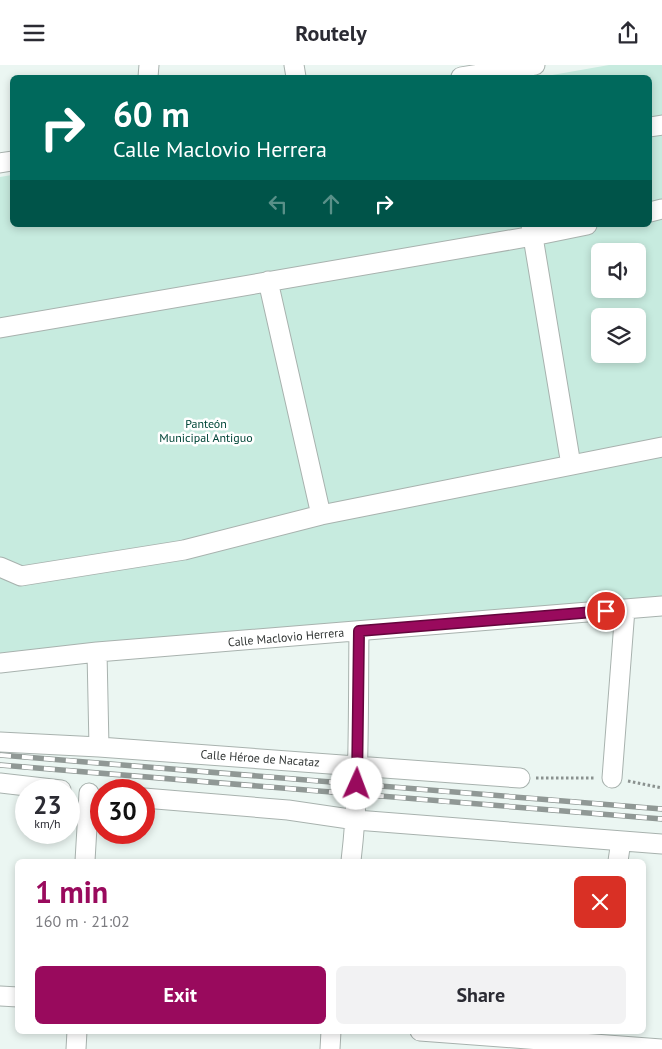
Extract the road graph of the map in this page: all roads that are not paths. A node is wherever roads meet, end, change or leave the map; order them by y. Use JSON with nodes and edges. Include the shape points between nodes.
{"nodes":[{"id":1,"x":529,"y":66,"type":"edge"},
{"id":2,"x":474,"y":75,"type":"edge"},
{"id":3,"x":569,"y":227,"type":"edge"},
{"id":4,"x":532,"y":231,"type":"edge"},
{"id":5,"x":268,"y":281,"type":"junction"},
{"id":6,"x":0,"y":328,"type":"edge"},
{"id":7,"x":662,"y":447,"type":"edge"},
{"id":8,"x":571,"y":465,"type":"junction"},
{"id":9,"x":321,"y":515,"type":"junction"},
{"id":10,"x":0,"y":567,"type":"edge"},
{"id":11,"x":662,"y":606,"type":"edge"},
{"id":12,"x":625,"y":609,"type":"junction"},
{"id":13,"x":359,"y":631,"type":"junction"},
{"id":14,"x":97,"y":652,"type":"junction"},
{"id":15,"x":0,"y":663,"type":"edge"},
{"id":16,"x":0,"y":741,"type":"edge"},
{"id":17,"x":99,"y":747,"type":"junction"},
{"id":18,"x":358,"y":765,"type":"junction"},
{"id":19,"x":520,"y":778,"type":"road end"},
{"id":20,"x":612,"y":778,"type":"road end"},
{"id":21,"x":0,"y":783,"type":"edge"},
{"id":22,"x":15,"y":785,"type":"edge"},
{"id":23,"x":155,"y":799,"type":"edge"},
{"id":24,"x":356,"y":820,"type":"junction"},
{"id":25,"x":90,"y":831,"type":"edge"},
{"id":26,"x":621,"y":841,"type":"junction"},
{"id":27,"x":662,"y":844,"type":"edge"},
{"id":28,"x":86,"y":859,"type":"edge"},
{"id":29,"x":351,"y":859,"type":"edge"},
{"id":30,"x":618,"y":859,"type":"edge"},
{"id":31,"x":0,"y":996,"type":"edge"},
{"id":32,"x":15,"y":997,"type":"edge"},
{"id":33,"x":76,"y":1034,"type":"edge"},
{"id":34,"x":331,"y":1034,"type":"edge"},
{"id":35,"x":474,"y":1034,"type":"edge"},
{"id":36,"x":599,"y":1041,"type":"edge"},
{"id":37,"x":76,"y":1049,"type":"edge"},
{"id":38,"x":330,"y":1049,"type":"edge"},
{"id":39,"x":661,"y":1049,"type":"edge"}],
"edges":[{"from":1,"to":2,"type":"street"},
{"from":3,"to":4,"type":"street"},
{"from":4,"to":5,"type":"street"},
{"from":4,"to":8,"type":"street"},
{"from":5,"to":6,"type":"street"},
{"from":5,"to":9,"type":"street"},
{"from":7,"to":8,"type":"street"},
{"from":8,"to":9,"type":"street"},
{"from":9,"to":10,"type":"street","via":[[184,550],[21,576]]},
{"from":11,"to":12,"type":"street","name":"Calle Maclovio Herrera"},
{"from":12,"to":13,"type":"street","name":"Calle Maclovio Herrera"},
{"from":12,"to":20,"type":"street"},
{"from":13,"to":14,"type":"street","name":"Calle Maclovio Herrera"},
{"from":13,"to":18,"type":"street"},
{"from":14,"to":15,"type":"street","name":"Calle Maclovio Herrera"},
{"from":14,"to":17,"type":"street"},
{"from":16,"to":17,"type":"street","name":"Calle Héroe de Nacataz"},
{"from":17,"to":18,"type":"street","name":"Calle Héroe de Nacataz"},
{"from":18,"to":19,"type":"street","name":"Calle Héroe de Nacataz"},
{"from":18,"to":24,"type":"street"},
{"from":21,"to":22,"type":"street"},
{"from":23,"to":24,"type":"street","via":[[288,810]]},
{"from":24,"to":26,"type":"street"},
{"from":24,"to":29,"type":"street"},
{"from":25,"to":28,"type":"street"},
{"from":26,"to":27,"type":"street"},
{"from":26,"to":30,"type":"street"},
{"from":31,"to":32,"type":"street"},
{"from":33,"to":37,"type":"street"},
{"from":34,"to":38,"type":"street"},
{"from":35,"to":36,"type":"street"},
{"from":36,"to":39,"type":"street"}]}
